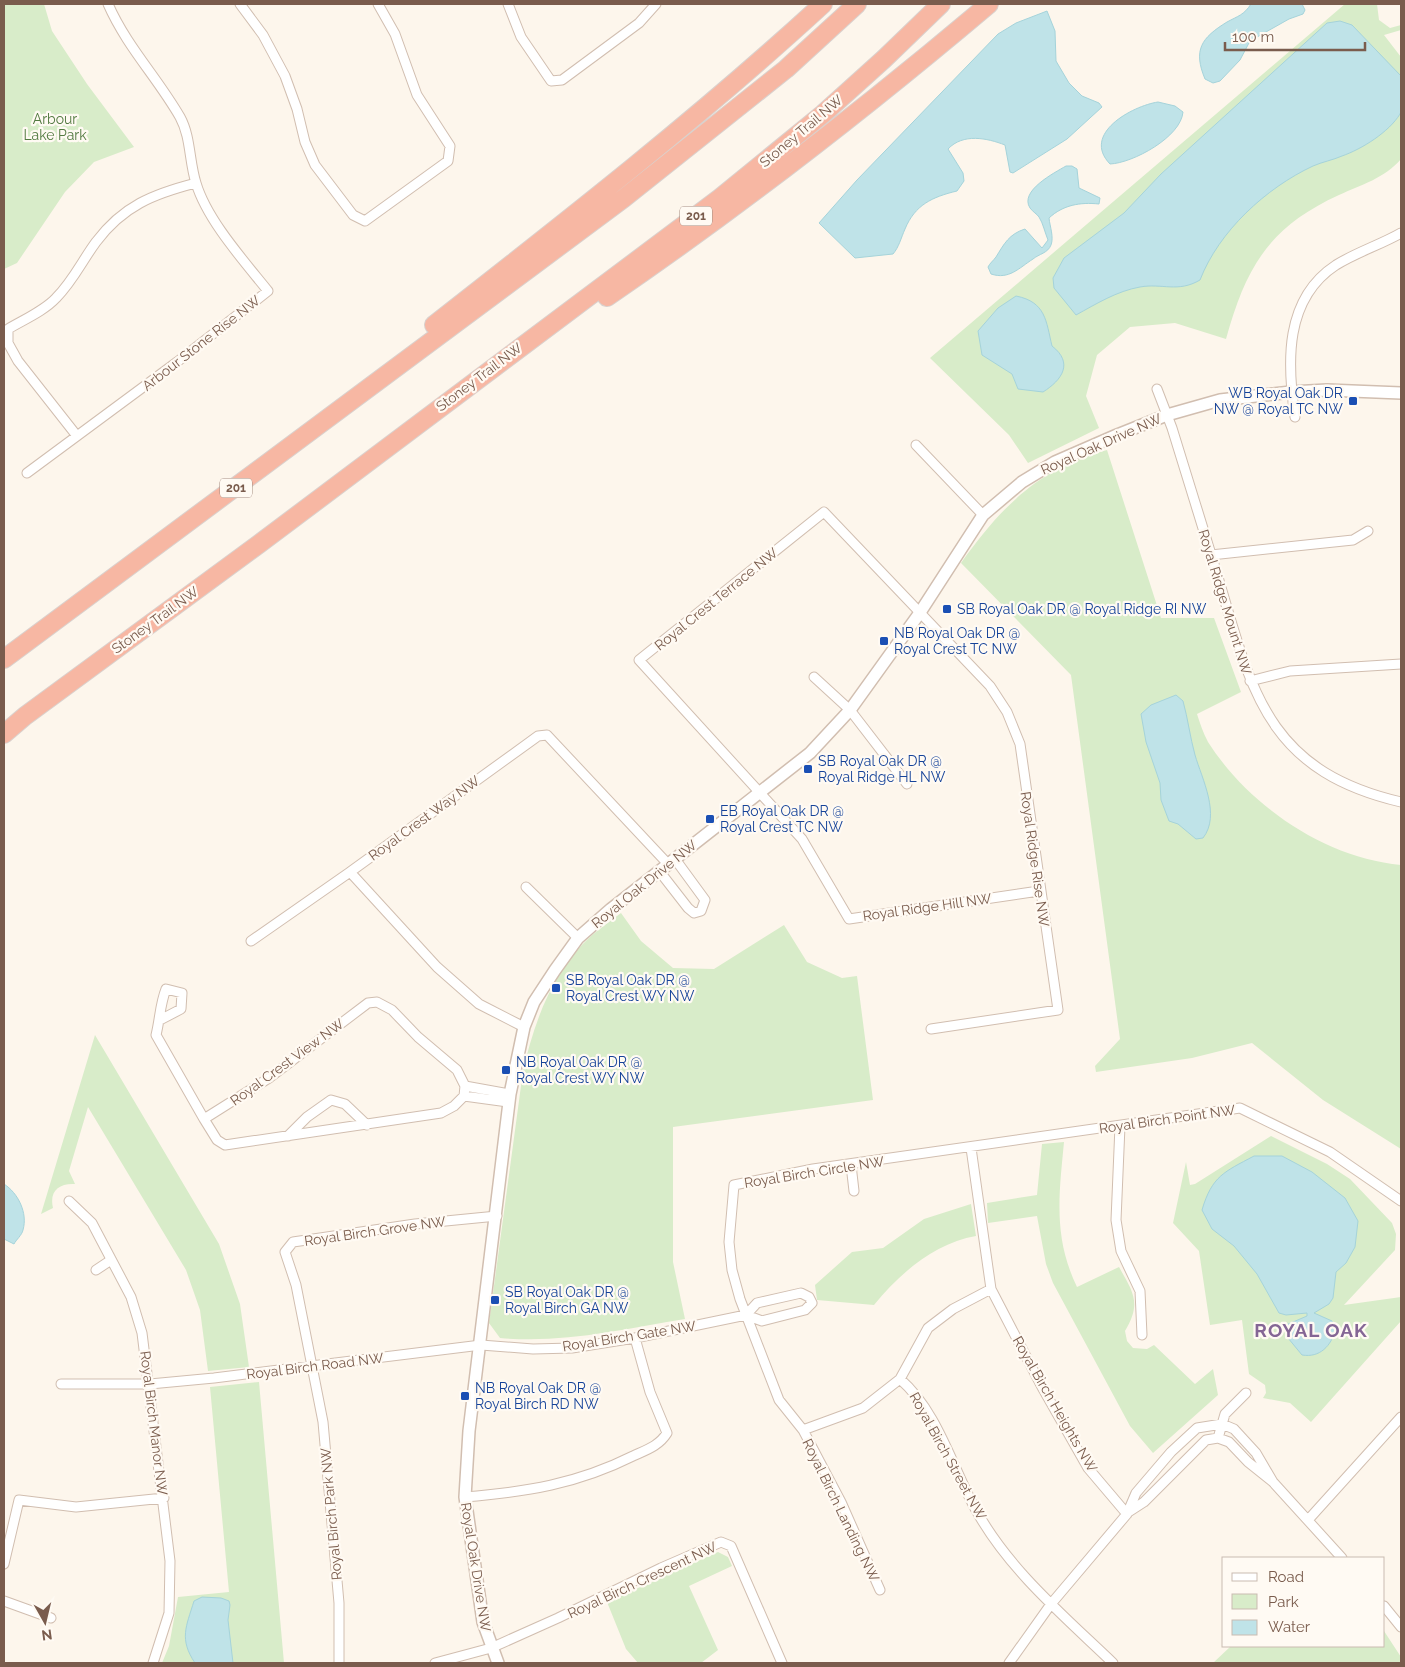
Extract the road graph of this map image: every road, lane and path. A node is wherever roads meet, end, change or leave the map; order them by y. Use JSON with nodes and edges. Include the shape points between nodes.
{"nodes":[{"id":1,"x":108,"y":4,"type":"edge"},
{"id":2,"x":240,"y":4,"type":"edge"},
{"id":3,"x":378,"y":4,"type":"edge"},
{"id":4,"x":508,"y":4,"type":"edge"},
{"id":5,"x":656,"y":4,"type":"edge"},
{"id":6,"x":823,"y":4,"type":"edge"},
{"id":7,"x":857,"y":4,"type":"edge"},
{"id":8,"x":941,"y":4,"type":"edge"},
{"id":9,"x":990,"y":4,"type":"edge"},
{"id":10,"x":196,"y":183,"type":"junction"},
{"id":11,"x":1401,"y":233,"type":"edge"},
{"id":12,"x":416,"y":352,"type":"junction"},
{"id":13,"x":1157,"y":389,"type":"dead end"},
{"id":14,"x":1291,"y":392,"type":"junction"},
{"id":15,"x":1401,"y":393,"type":"edge"},
{"id":16,"x":436,"y":410,"type":"junction"},
{"id":17,"x":1167,"y":415,"type":"junction"},
{"id":18,"x":1295,"y":417,"type":"dead end"},
{"id":19,"x":77,"y":436,"type":"junction"},
{"id":20,"x":916,"y":445,"type":"dead end"},
{"id":21,"x":27,"y":473,"type":"dead end"},
{"id":22,"x":983,"y":515,"type":"junction"},
{"id":23,"x":1368,"y":531,"type":"dead end"},
{"id":24,"x":1212,"y":555,"type":"junction"},
{"id":25,"x":919,"y":614,"type":"junction"},
{"id":26,"x":4,"y":659,"type":"edge"},
{"id":27,"x":1401,"y":664,"type":"edge"},
{"id":28,"x":814,"y":677,"type":"dead end"},
{"id":29,"x":1250,"y":681,"type":"junction"},
{"id":30,"x":850,"y":710,"type":"junction"},
{"id":31,"x":4,"y":734,"type":"edge"},
{"id":32,"x":907,"y":784,"type":"dead end"},
{"id":33,"x":761,"y":793,"type":"junction"},
{"id":34,"x":1401,"y":802,"type":"edge"},
{"id":35,"x":668,"y":865,"type":"junction"},
{"id":36,"x":350,"y":872,"type":"junction"},
{"id":37,"x":526,"y":887,"type":"dead end"},
{"id":38,"x":1039,"y":891,"type":"junction"},
{"id":39,"x":578,"y":938,"type":"junction"},
{"id":40,"x":251,"y":942,"type":"dead end"},
{"id":41,"x":160,"y":1020,"type":"dead end"},
{"id":42,"x":524,"y":1027,"type":"junction"},
{"id":43,"x":931,"y":1029,"type":"dead end"},
{"id":44,"x":464,"y":1091,"type":"junction"},
{"id":45,"x":509,"y":1098,"type":"junction"},
{"id":46,"x":204,"y":1119,"type":"junction"},
{"id":47,"x":367,"y":1125,"type":"junction"},
{"id":48,"x":1120,"y":1126,"type":"junction"},
{"id":49,"x":288,"y":1136,"type":"junction"},
{"id":50,"x":971,"y":1148,"type":"junction"},
{"id":51,"x":852,"y":1164,"type":"junction"},
{"id":52,"x":854,"y":1191,"type":"dead end"},
{"id":53,"x":69,"y":1201,"type":"dead end"},
{"id":54,"x":1401,"y":1201,"type":"edge"},
{"id":55,"x":497,"y":1216,"type":"junction"},
{"id":56,"x":111,"y":1260,"type":"junction"},
{"id":57,"x":96,"y":1270,"type":"dead end"},
{"id":58,"x":991,"y":1289,"type":"junction"},
{"id":59,"x":746,"y":1315,"type":"junction"},
{"id":60,"x":1142,"y":1335,"type":"dead end"},
{"id":61,"x":635,"y":1338,"type":"junction"},
{"id":62,"x":481,"y":1345,"type":"junction"},
{"id":63,"x":311,"y":1366,"type":"junction"},
{"id":64,"x":900,"y":1379,"type":"junction"},
{"id":65,"x":61,"y":1384,"type":"dead end"},
{"id":66,"x":150,"y":1384,"type":"junction"},
{"id":67,"x":1246,"y":1393,"type":"dead end"},
{"id":68,"x":1401,"y":1417,"type":"edge"},
{"id":69,"x":1222,"y":1424,"type":"junction"},
{"id":70,"x":803,"y":1430,"type":"junction"},
{"id":71,"x":1218,"y":1438,"type":"junction"},
{"id":72,"x":1273,"y":1482,"type":"junction"},
{"id":73,"x":465,"y":1497,"type":"junction"},
{"id":74,"x":164,"y":1498,"type":"junction"},
{"id":75,"x":1127,"y":1514,"type":"junction"},
{"id":76,"x":1308,"y":1520,"type":"junction"},
{"id":77,"x":1341,"y":1557,"type":"edge"},
{"id":78,"x":4,"y":1564,"type":"edge"},
{"id":79,"x":880,"y":1590,"type":"dead end"},
{"id":80,"x":4,"y":1602,"type":"edge"},
{"id":81,"x":1052,"y":1604,"type":"junction"},
{"id":82,"x":1385,"y":1607,"type":"edge"},
{"id":83,"x":51,"y":1618,"type":"dead end"},
{"id":84,"x":1401,"y":1627,"type":"edge"},
{"id":85,"x":491,"y":1648,"type":"junction"},
{"id":86,"x":153,"y":1663,"type":"edge"},
{"id":87,"x":339,"y":1663,"type":"edge"},
{"id":88,"x":435,"y":1663,"type":"edge"},
{"id":89,"x":498,"y":1663,"type":"edge"},
{"id":90,"x":782,"y":1663,"type":"edge"},
{"id":91,"x":1009,"y":1663,"type":"edge"},
{"id":92,"x":1113,"y":1663,"type":"edge"}],
"edges":[{"from":1,"to":10,"type":"street","name":"Arbour Stone Rise NW","via":[[134,53],[180,118],[190,146]]},
{"from":2,"to":3,"type":"street","via":[[263,35],[285,76],[315,165],[352,215],[366,221],[448,161],[450,146],[417,95],[395,34]]},
{"from":4,"to":5,"type":"street","via":[[521,37],[551,81],[562,80],[639,22]]},
{"from":6,"to":12,"type":"highway","via":[[661,146],[433,326]]},
{"from":7,"to":12,"type":"highway","number":"201","via":[[786,70],[714,129]]},
{"from":8,"to":16,"type":"highway","name":"Stoney Trail NW","number":"201","via":[[823,114],[720,198]]},
{"from":9,"to":16,"type":"highway","via":[[889,88],[740,203],[461,397]]},
{"from":10,"to":19,"type":"street","name":"Arbour Stone Rise NW","via":[[225,237],[268,292]]},
{"from":10,"to":19,"type":"street","via":[[162,192],[120,215],[96,242],[55,300],[8,329],[8,343],[18,361]]},
{"from":11,"to":14,"type":"street","via":[[1335,266],[1305,298],[1291,337]]},
{"from":12,"to":26,"type":"highway","number":"201"},
{"from":13,"to":17,"type":"street","name":"Royal Ridge Mount NW"},
{"from":14,"to":15,"type":"street","name":"Royal Oak Drive NW","via":[[1351,390]]},
{"from":14,"to":17,"type":"street","name":"Royal Oak Drive NW","via":[[1220,400]]},
{"from":14,"to":18,"type":"street"},
{"from":16,"to":31,"type":"highway","name":"Stoney Trail NW","number":"201"},
{"from":17,"to":22,"type":"street","name":"Royal Oak Drive NW","via":[[1055,462],[1022,482]]},
{"from":17,"to":24,"type":"street","name":"Royal Ridge Mount NW"},
{"from":19,"to":21,"type":"street","name":"Arbour Stone Rise NW"},
{"from":20,"to":22,"type":"street"},
{"from":22,"to":25,"type":"street","name":"Royal Oak Drive NW"},
{"from":23,"to":24,"type":"street","via":[[1353,540]]},
{"from":24,"to":29,"type":"street","name":"Royal Ridge Mount NW"},
{"from":25,"to":30,"type":"street","name":"Royal Oak Drive NW"},
{"from":25,"to":33,"type":"street","name":"Royal Crest Terrace NW","via":[[824,512],[639,660]]},
{"from":25,"to":38,"type":"street","name":"Royal Ridge Rise NW","via":[[990,686],[1007,712],[1020,744]]},
{"from":27,"to":29,"type":"street","via":[[1290,671]]},
{"from":28,"to":30,"type":"street"},
{"from":29,"to":34,"type":"street","name":"Royal Ridge Mount NW","via":[[1270,721],[1295,750],[1325,773],[1370,795]]},
{"from":30,"to":32,"type":"street"},
{"from":30,"to":33,"type":"street","name":"Royal Oak Drive NW","via":[[810,753]]},
{"from":33,"to":35,"type":"street","name":"Royal Oak Drive NW"},
{"from":33,"to":38,"type":"street","name":"Royal Ridge Hill NW","via":[[802,839],[849,918]]},
{"from":35,"to":35,"type":"street","via":[[688,908],[694,913],[701,911],[705,900]]},
{"from":35,"to":36,"type":"street","name":"Royal Crest Way NW","via":[[547,735],[538,736]]},
{"from":35,"to":39,"type":"street","name":"Royal Oak Drive NW"},
{"from":36,"to":40,"type":"street"},
{"from":36,"to":42,"type":"street","via":[[437,967],[480,1004]]},
{"from":37,"to":39,"type":"street"},
{"from":38,"to":43,"type":"street","name":"Royal Ridge Rise NW","via":[[1058,1010]]},
{"from":39,"to":42,"type":"street","name":"Royal Oak Drive NW","via":[[534,1002]]},
{"from":41,"to":46,"type":"street","via":[[157,1040]]},
{"from":42,"to":45,"type":"street","name":"Royal Oak Drive NW"},
{"from":44,"to":45,"type":"street"},
{"from":44,"to":46,"type":"street","name":"Royal Crest View NW","via":[[457,1070],[392,1010],[377,1002],[368,1003],[269,1078]]},
{"from":44,"to":47,"type":"street","via":[[454,1106],[441,1113]]},
{"from":45,"to":55,"type":"street","name":"Royal Oak Drive NW"},
{"from":46,"to":49,"type":"street","via":[[217,1140],[225,1145]]},
{"from":47,"to":49,"type":"street"},
{"from":47,"to":49,"type":"street","via":[[345,1104],[331,1100]]},
{"from":48,"to":50,"type":"street","name":"Royal Birch Point NW"},
{"from":48,"to":54,"type":"street","name":"Royal Birch Point NW","via":[[1240,1108],[1330,1152]]},
{"from":48,"to":60,"type":"street","via":[[1116,1220],[1122,1251],[1140,1291]]},
{"from":50,"to":51,"type":"street","name":"Royal Birch Circle NW"},
{"from":50,"to":58,"type":"street"},
{"from":51,"to":52,"type":"street"},
{"from":51,"to":59,"type":"street","name":"Royal Birch Circle NW","via":[[734,1185],[729,1242],[732,1270]]},
{"from":53,"to":56,"type":"street","name":"Royal Birch Manor NW","via":[[92,1224]]},
{"from":55,"to":62,"type":"street","name":"Royal Oak Drive NW"},
{"from":55,"to":63,"type":"street","name":"Royal Birch Grove NW","via":[[293,1242],[285,1252],[296,1285]]},
{"from":56,"to":57,"type":"street"},
{"from":56,"to":66,"type":"street","name":"Royal Birch Manor NW","via":[[131,1297],[142,1333]]},
{"from":58,"to":64,"type":"street","via":[[953,1309],[928,1328]]},
{"from":58,"to":75,"type":"street","name":"Royal Birch Heights NW","via":[[1088,1468]]},
{"from":59,"to":59,"type":"street","via":[[762,1321],[805,1310],[812,1303],[810,1296],[801,1293],[758,1303]]},
{"from":59,"to":61,"type":"street","name":"Royal Birch Gate NW"},
{"from":59,"to":70,"type":"street","name":"Royal Birch Circle NW","via":[[779,1400]]},
{"from":61,"to":62,"type":"street","name":"Royal Birch Gate NW","via":[[572,1348]]},
{"from":61,"to":73,"type":"street","via":[[666,1433],[661,1442],[616,1465],[575,1480],[523,1492]]},
{"from":62,"to":63,"type":"street","name":"Royal Birch Road NW"},
{"from":62,"to":73,"type":"street","name":"Royal Oak Drive NW","via":[[469,1431]]},
{"from":63,"to":66,"type":"street","name":"Royal Birch Road NW"},
{"from":63,"to":87,"type":"street","name":"Royal Birch Park NW","via":[[323,1422],[339,1603]]},
{"from":64,"to":70,"type":"street","via":[[863,1408]]},
{"from":64,"to":81,"type":"street","name":"Royal Birch Street NW","via":[[915,1392],[981,1518],[1006,1555]]},
{"from":65,"to":66,"type":"street","name":"Royal Birch Road NW"},
{"from":66,"to":74,"type":"street","name":"Royal Birch Manor NW"},
{"from":67,"to":69,"type":"street","via":[[1226,1414]]},
{"from":68,"to":76,"type":"street"},
{"from":69,"to":71,"type":"street"},
{"from":69,"to":72,"type":"street","via":[[1234,1429],[1256,1453]]},
{"from":69,"to":75,"type":"street","via":[[1197,1428],[1171,1452],[1136,1493]]},
{"from":70,"to":79,"type":"street","name":"Royal Birch Landing NW","via":[[841,1502]]},
{"from":71,"to":72,"type":"street","via":[[1229,1442]]},
{"from":71,"to":75,"type":"street","via":[[1206,1440],[1144,1502]]},
{"from":72,"to":76,"type":"street"},
{"from":73,"to":85,"type":"street","name":"Royal Oak Drive NW","via":[[476,1584]]},
{"from":74,"to":78,"type":"street","via":[[76,1507],[19,1500]]},
{"from":74,"to":86,"type":"street","name":"Royal Birch Manor NW","via":[[170,1561],[169,1613]]},
{"from":75,"to":81,"type":"street"},
{"from":76,"to":77,"type":"street"},
{"from":80,"to":83,"type":"street"},
{"from":81,"to":91,"type":"street"},
{"from":81,"to":92,"type":"street","name":"Royal Birch Street NW"},
{"from":82,"to":84,"type":"street"},
{"from":85,"to":88,"type":"street","name":"Royal Birch Crescent NW"},
{"from":85,"to":89,"type":"street","name":"Royal Oak Drive NW"},
{"from":85,"to":90,"type":"street","name":"Royal Birch Crescent NW","via":[[721,1542],[731,1546]]}]}
